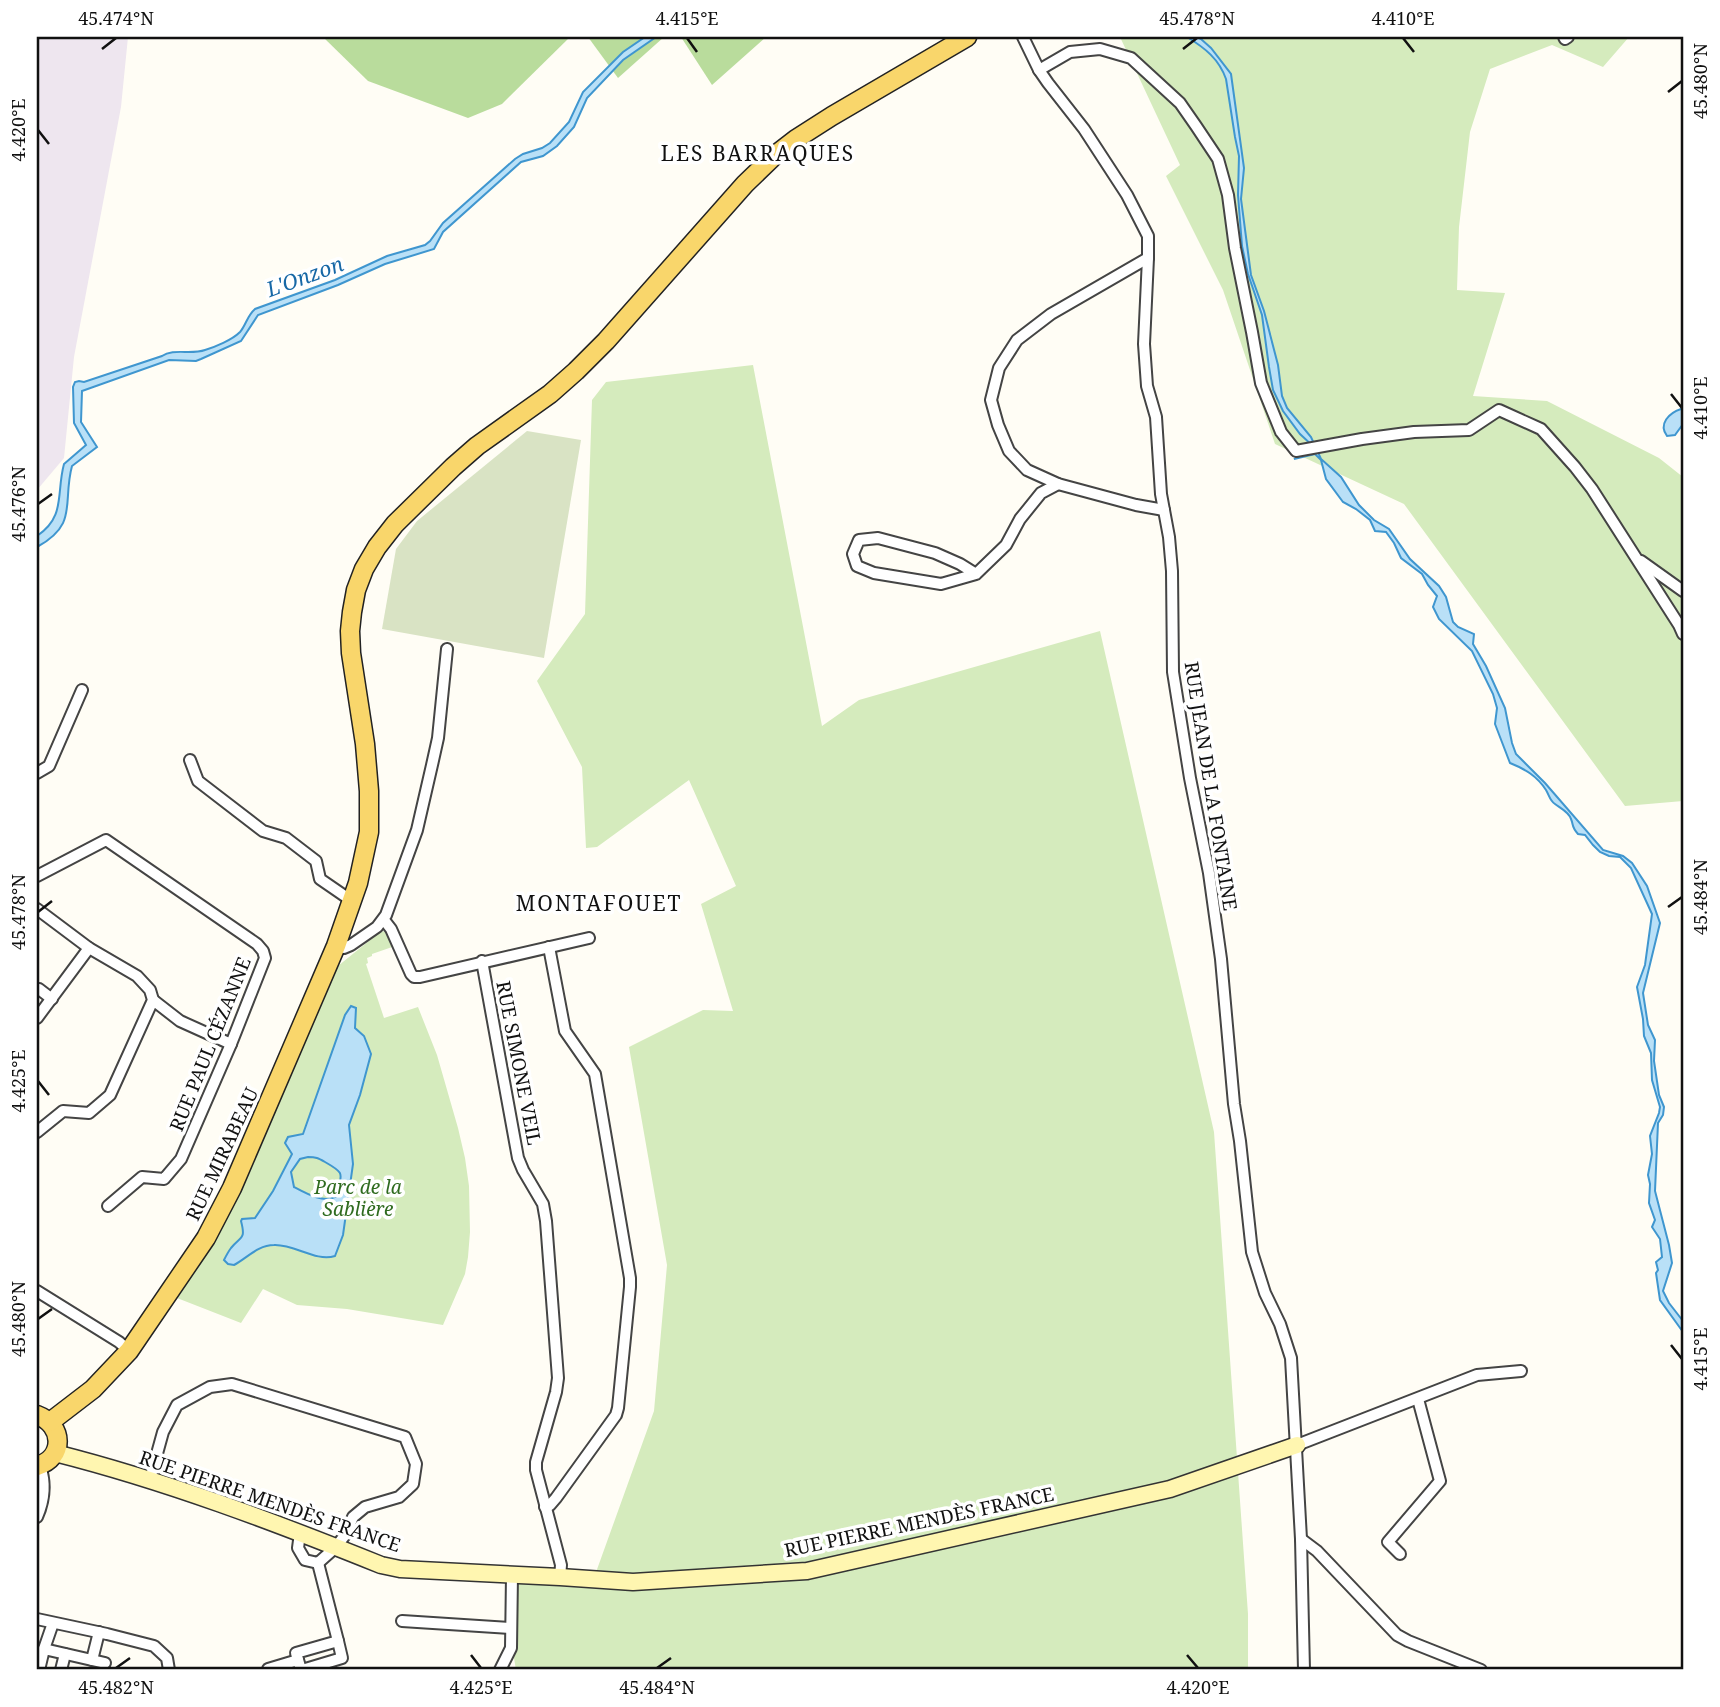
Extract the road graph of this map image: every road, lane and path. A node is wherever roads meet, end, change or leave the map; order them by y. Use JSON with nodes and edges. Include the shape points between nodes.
{"nodes":[{"id":1,"x":968,"y":37,"type":"edge"},
{"id":2,"x":1023,"y":37,"type":"edge"},
{"id":3,"x":1039,"y":70,"type":"junction"},
{"id":4,"x":1148,"y":258,"type":"junction"},
{"id":5,"x":1058,"y":484,"type":"junction"},
{"id":6,"x":1164,"y":510,"type":"junction"},
{"id":7,"x":1636,"y":557,"type":"junction"},
{"id":8,"x":976,"y":574,"type":"junction"},
{"id":9,"x":1683,"y":591,"type":"edge"},
{"id":10,"x":1683,"y":634,"type":"edge"},
{"id":11,"x":447,"y":649,"type":"dead end"},
{"id":12,"x":82,"y":690,"type":"dead end"},
{"id":13,"x":190,"y":761,"type":"dead end"},
{"id":14,"x":37,"y":773,"type":"edge"},
{"id":15,"x":37,"y":876,"type":"edge"},
{"id":16,"x":352,"y":901,"type":"junction"},
{"id":17,"x":37,"y":909,"type":"edge"},
{"id":18,"x":384,"y":920,"type":"junction"},
{"id":19,"x":589,"y":937,"type":"dead end"},
{"id":20,"x":336,"y":946,"type":"junction"},
{"id":21,"x":549,"y":947,"type":"junction"},
{"id":22,"x":89,"y":948,"type":"junction"},
{"id":23,"x":482,"y":961,"type":"junction"},
{"id":24,"x":37,"y":989,"type":"edge"},
{"id":25,"x":52,"y":999,"type":"junction"},
{"id":26,"x":153,"y":1000,"type":"junction"},
{"id":27,"x":37,"y":1018,"type":"edge"},
{"id":28,"x":231,"y":1044,"type":"junction"},
{"id":29,"x":37,"y":1132,"type":"edge"},
{"id":30,"x":108,"y":1206,"type":"dead end"},
{"id":31,"x":37,"y":1291,"type":"edge"},
{"id":32,"x":124,"y":1347,"type":"junction"},
{"id":33,"x":1521,"y":1371,"type":"dead end"},
{"id":34,"x":1418,"y":1399,"type":"junction"},
{"id":35,"x":43,"y":1419,"type":"edge"},
{"id":36,"x":1297,"y":1445,"type":"junction"},
{"id":37,"x":55,"y":1453,"type":"junction"},
{"id":38,"x":38,"y":1466,"type":"edge"},
{"id":39,"x":150,"y":1479,"type":"junction"},
{"id":40,"x":545,"y":1507,"type":"junction"},
{"id":41,"x":37,"y":1517,"type":"edge"},
{"id":42,"x":300,"y":1533,"type":"junction"},
{"id":43,"x":1301,"y":1539,"type":"junction"},
{"id":44,"x":336,"y":1547,"type":"junction"},
{"id":45,"x":1399,"y":1554,"type":"dead end"},
{"id":46,"x":318,"y":1563,"type":"junction"},
{"id":47,"x":512,"y":1575,"type":"junction"},
{"id":48,"x":560,"y":1577,"type":"junction"},
{"id":49,"x":37,"y":1619,"type":"edge"},
{"id":50,"x":402,"y":1621,"type":"dead end"},
{"id":51,"x":53,"y":1623,"type":"junction"},
{"id":52,"x":511,"y":1628,"type":"junction"},
{"id":53,"x":99,"y":1632,"type":"junction"},
{"id":54,"x":338,"y":1641,"type":"junction"},
{"id":55,"x":44,"y":1649,"type":"junction"},
{"id":56,"x":65,"y":1654,"type":"junction"},
{"id":57,"x":92,"y":1660,"type":"junction"},
{"id":58,"x":105,"y":1663,"type":"dead end"},
{"id":59,"x":300,"y":1667,"type":"edge"},
{"id":60,"x":268,"y":1669,"type":"edge"},
{"id":61,"x":39,"y":1670,"type":"edge"},
{"id":62,"x":61,"y":1670,"type":"edge"},
{"id":63,"x":169,"y":1670,"type":"edge"},
{"id":64,"x":500,"y":1670,"type":"edge"},
{"id":65,"x":1304,"y":1670,"type":"edge"},
{"id":66,"x":1481,"y":1670,"type":"edge"}],
"edges":[{"from":1,"to":16,"type":"main road","name":"RUE MIRABEAU","via":[[832,116],[774,156],[607,341],[550,394],[453,467],[377,547],[356,590],[350,631],[369,791],[369,832]]},
{"from":2,"to":3,"type":"street","name":"RUE JEAN DE LA FONTAINE"},
{"from":3,"to":4,"type":"street","name":"RUE JEAN DE LA FONTAINE","via":[[1127,195],[1148,236]]},
{"from":3,"to":7,"type":"street","via":[[1070,52],[1100,49],[1131,58],[1180,103],[1219,159],[1261,383],[1281,432],[1296,451],[1414,432],[1469,430],[1499,410],[1541,429],[1592,489]]},
{"from":4,"to":5,"type":"street","via":[[1051,314],[1017,340],[999,368],[991,400],[1009,451],[1027,470]]},
{"from":4,"to":6,"type":"street","name":"RUE JEAN DE LA FONTAINE","via":[[1144,344]]},
{"from":5,"to":6,"type":"street"},
{"from":5,"to":8,"type":"street","via":[[1041,493],[1006,545]]},
{"from":6,"to":36,"type":"street","name":"RUE JEAN DE LA FONTAINE","via":[[1172,570],[1173,672],[1221,959],[1252,1252],[1291,1358]]},
{"from":7,"to":9,"type":"street"},
{"from":7,"to":10,"type":"street"},
{"from":8,"to":8,"type":"street","via":[[941,584],[901,578],[857,566],[853,554],[859,540],[878,538],[935,554]]},
{"from":11,"to":18,"type":"street","via":[[438,738],[417,830]]},
{"from":12,"to":14,"type":"street","via":[[50,766]]},
{"from":13,"to":16,"type":"street","via":[[198,782],[263,831],[286,838],[316,862],[320,879]]},
{"from":15,"to":28,"type":"street","name":"RUE PAUL CÉZANNE","via":[[106,840],[257,944],[265,958]]},
{"from":16,"to":20,"type":"main road","name":"RUE MIRABEAU"},
{"from":17,"to":22,"type":"street"},
{"from":18,"to":20,"type":"street","via":[[351,945]]},
{"from":18,"to":23,"type":"street","via":[[414,977]]},
{"from":19,"to":21,"type":"street"},
{"from":20,"to":32,"type":"main road","name":"RUE MIRABEAU","via":[[206,1238]]},
{"from":21,"to":23,"type":"street"},
{"from":21,"to":40,"type":"street","via":[[565,1031],[595,1074],[630,1287],[616,1415]]},
{"from":22,"to":25,"type":"street"},
{"from":22,"to":26,"type":"street","via":[[136,976]]},
{"from":23,"to":40,"type":"street","name":"RUE SIMONE VEIL","via":[[518,1158],[543,1204],[546,1221],[558,1378],[536,1462]]},
{"from":24,"to":25,"type":"street"},
{"from":25,"to":27,"type":"street"},
{"from":26,"to":28,"type":"street","via":[[180,1021]]},
{"from":26,"to":29,"type":"street","via":[[110,1095],[89,1113],[63,1111]]},
{"from":28,"to":30,"type":"street","name":"RUE PAUL CÉZANNE","via":[[181,1159],[164,1179],[142,1177]]},
{"from":31,"to":32,"type":"street"},
{"from":32,"to":35,"type":"main road","name":"RUE MIRABEAU","via":[[93,1390]]},
{"from":33,"to":34,"type":"street","via":[[1477,1375]]},
{"from":34,"to":36,"type":"street"},
{"from":34,"to":45,"type":"street","via":[[1440,1481],[1388,1542]]},
{"from":35,"to":37,"type":"main road","via":[[55,1429]]},
{"from":36,"to":43,"type":"street","name":"RUE JEAN DE LA FONTAINE"},
{"from":36,"to":48,"type":"street","name":"RUE PIERRE MENDÈS FRANCE","via":[[1170,1489],[807,1572],[633,1583]]},
{"from":37,"to":38,"type":"main road"},
{"from":37,"to":39,"type":"street","name":"RUE PIERRE MENDÈS FRANCE"},
{"from":38,"to":41,"type":"street","via":[[44,1476],[43,1504]]},
{"from":39,"to":42,"type":"street","name":"RUE PIERRE MENDÈS FRANCE"},
{"from":39,"to":44,"type":"street","via":[[163,1432],[177,1405],[221,1385],[232,1384],[405,1437],[416,1464],[413,1484],[399,1497],[365,1507],[353,1517]]},
{"from":40,"to":48,"type":"street","name":"RUE SIMONE VEIL"},
{"from":42,"to":44,"type":"street","name":"RUE PIERRE MENDÈS FRANCE"},
{"from":42,"to":46,"type":"street","via":[[298,1548],[305,1560]]},
{"from":43,"to":65,"type":"street","name":"RUE JEAN DE LA FONTAINE"},
{"from":43,"to":66,"type":"street","via":[[1397,1634]]},
{"from":44,"to":46,"type":"street"},
{"from":44,"to":47,"type":"street","name":"RUE PIERRE MENDÈS FRANCE","via":[[400,1569]]},
{"from":46,"to":54,"type":"street"},
{"from":47,"to":48,"type":"street","name":"RUE PIERRE MENDÈS FRANCE"},
{"from":47,"to":52,"type":"street"},
{"from":49,"to":51,"type":"street"},
{"from":50,"to":52,"type":"street"},
{"from":51,"to":53,"type":"street"},
{"from":51,"to":55,"type":"street"},
{"from":52,"to":64,"type":"street","via":[[511,1648]]},
{"from":53,"to":57,"type":"street"},
{"from":53,"to":63,"type":"street","via":[[154,1646],[167,1658]]},
{"from":54,"to":59,"type":"street","via":[[296,1653]]},
{"from":54,"to":59,"type":"street","via":[[342,1658]]},
{"from":55,"to":56,"type":"street"},
{"from":55,"to":61,"type":"street"},
{"from":56,"to":57,"type":"street"},
{"from":56,"to":62,"type":"street"},
{"from":57,"to":58,"type":"street"},
{"from":59,"to":60,"type":"street"}]}
